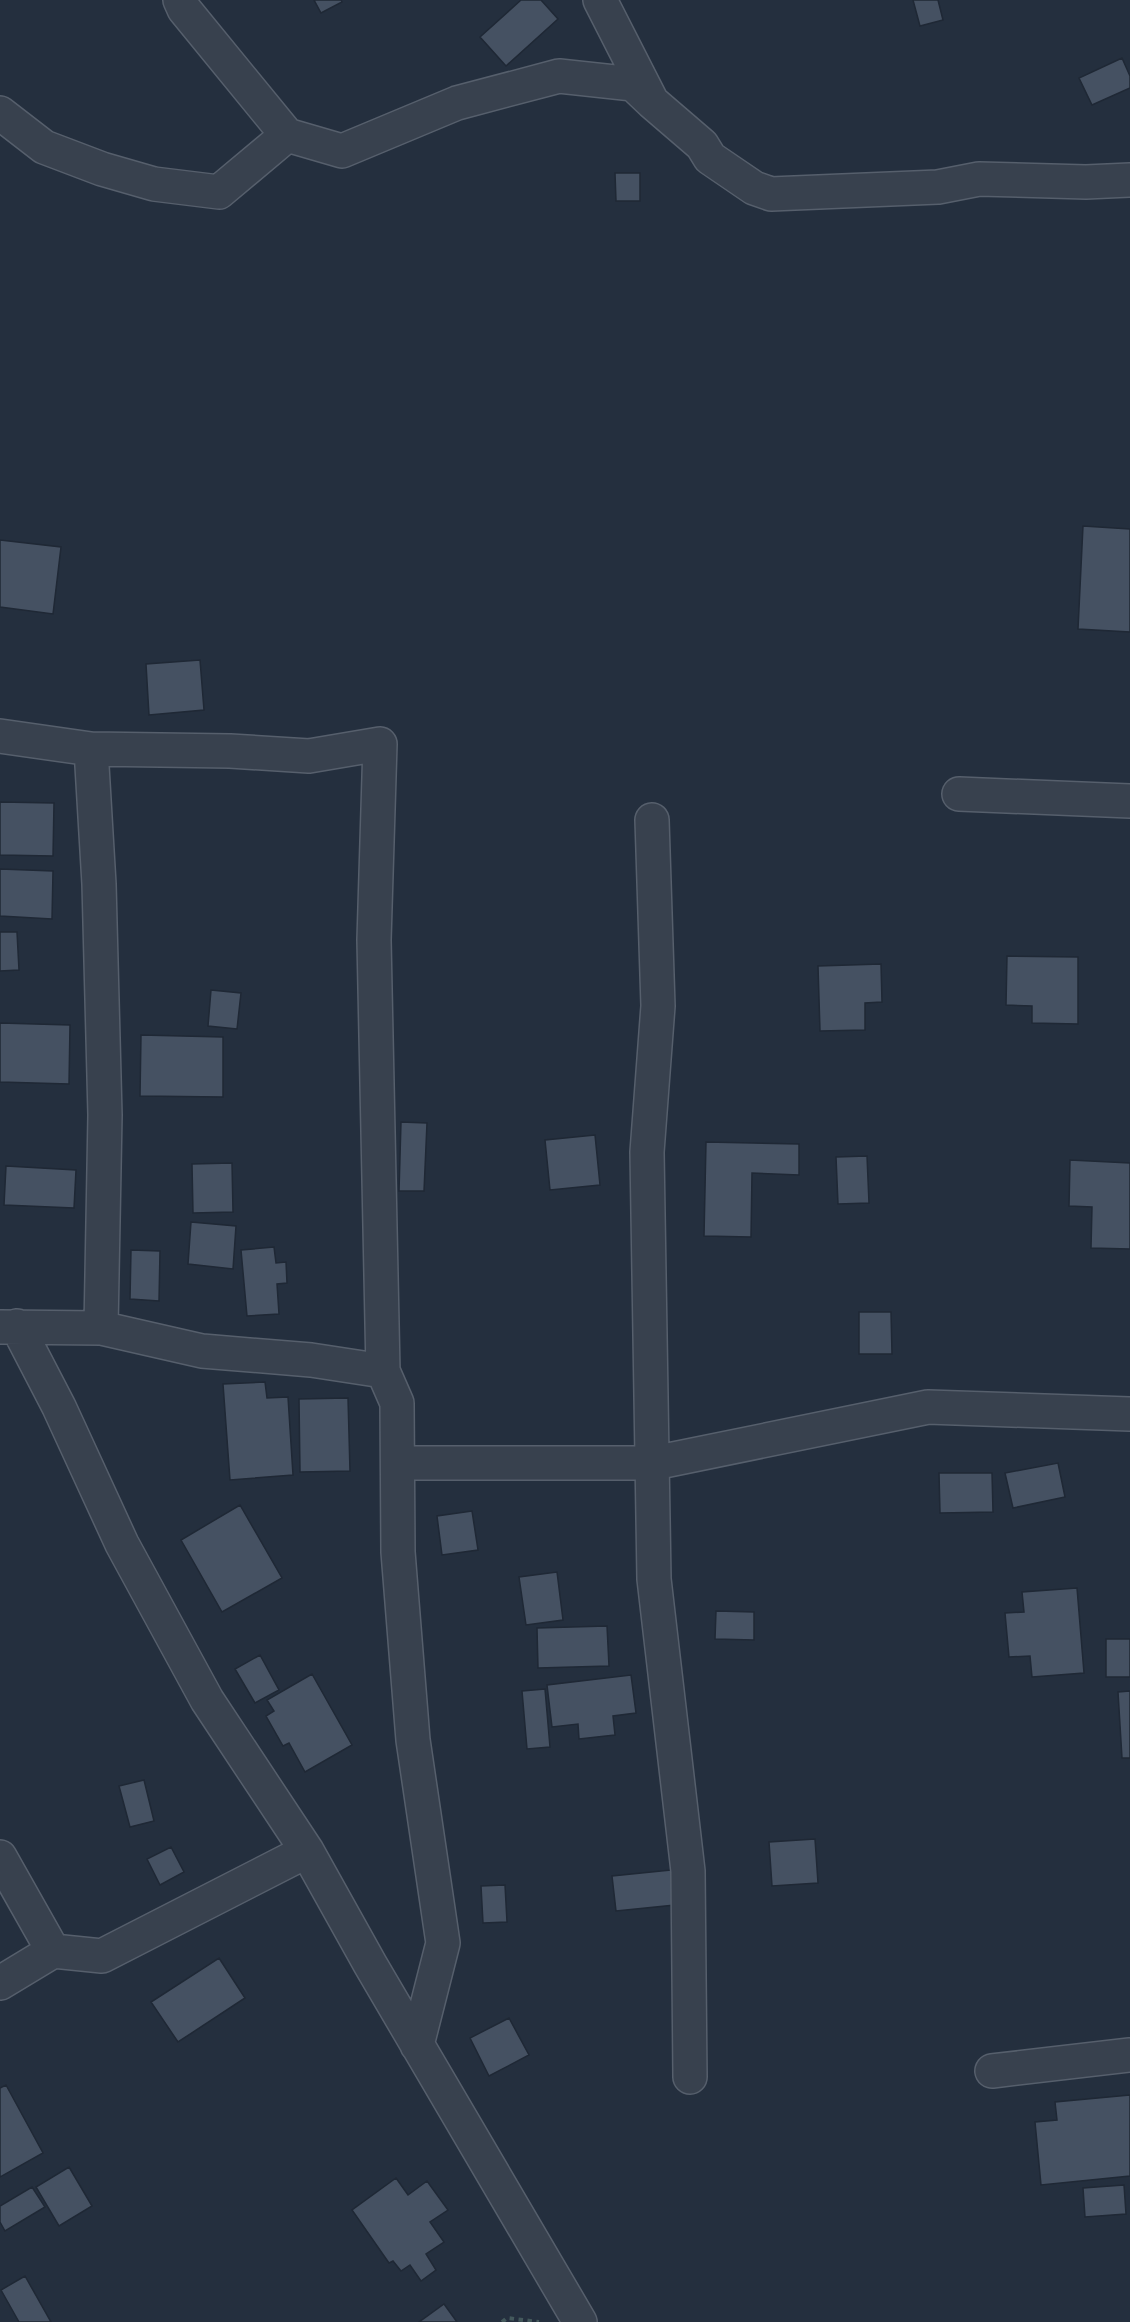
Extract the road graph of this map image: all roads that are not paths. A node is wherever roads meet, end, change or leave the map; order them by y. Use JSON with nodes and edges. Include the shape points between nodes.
{"nodes":[{"id":1,"x":180,"y":0,"type":"edge"},
{"id":2,"x":600,"y":0,"type":"edge"},
{"id":3,"x":652,"y":102,"type":"junction"},
{"id":4,"x":0,"y":113,"type":"edge"},
{"id":5,"x":287,"y":135,"type":"junction"},
{"id":6,"x":1130,"y":180,"type":"edge"},
{"id":7,"x":0,"y":736,"type":"edge"},
{"id":8,"x":91,"y":749,"type":"junction"},
{"id":9,"x":959,"y":794,"type":"dead end"},
{"id":10,"x":1130,"y":801,"type":"edge"},
{"id":11,"x":652,"y":820,"type":"dead end"},
{"id":12,"x":8,"y":1326,"type":"edge"},
{"id":13,"x":101,"y":1328,"type":"junction"},
{"id":14,"x":383,"y":1371,"type":"junction"},
{"id":15,"x":1130,"y":1414,"type":"edge"},
{"id":16,"x":399,"y":1463,"type":"junction"},
{"id":17,"x":654,"y":1463,"type":"junction"},
{"id":18,"x":308,"y":1851,"type":"junction"},
{"id":19,"x":0,"y":1857,"type":"edge"},
{"id":20,"x":53,"y":1951,"type":"junction"},
{"id":21,"x":0,"y":1983,"type":"edge"},
{"id":22,"x":417,"y":2045,"type":"junction"},
{"id":23,"x":1130,"y":2055,"type":"edge"},
{"id":24,"x":992,"y":2071,"type":"dead end"},
{"id":25,"x":690,"y":2078,"type":"dead end"},
{"id":26,"x":580,"y":2322,"type":"edge"}],
"edges":[{"from":1,"to":5,"type":"street"},
{"from":2,"to":3,"type":"street"},
{"from":3,"to":5,"type":"street","via":[[633,84],[559,76],[457,103],[342,151]]},
{"from":3,"to":6,"type":"street","via":[[702,145],[710,158],[754,188],[771,194],[938,188],[980,179]]},
{"from":4,"to":5,"type":"street","via":[[44,147],[92,165],[154,184],[219,192]]},
{"from":7,"to":8,"type":"street"},
{"from":8,"to":13,"type":"street","via":[[105,1115]]},
{"from":8,"to":14,"type":"street","via":[[309,756],[380,744],[374,940]]},
{"from":9,"to":10,"type":"street"},
{"from":11,"to":17,"type":"street","via":[[658,1006],[647,1152]]},
{"from":12,"to":13,"type":"street"},
{"from":12,"to":18,"type":"street","via":[[59,1407],[122,1544],[207,1700]]},
{"from":13,"to":14,"type":"street","via":[[202,1352],[311,1360]]},
{"from":14,"to":16,"type":"street","via":[[397,1403]]},
{"from":15,"to":17,"type":"street","via":[[928,1407]]},
{"from":16,"to":17,"type":"street"},
{"from":16,"to":22,"type":"street","via":[[398,1552],[413,1740],[443,1943]]},
{"from":17,"to":25,"type":"street","via":[[654,1580],[688,1871]]},
{"from":18,"to":20,"type":"street","via":[[102,1956]]},
{"from":18,"to":22,"type":"street"},
{"from":19,"to":20,"type":"street"},
{"from":20,"to":21,"type":"street"},
{"from":22,"to":26,"type":"street"},
{"from":23,"to":24,"type":"street"}]}
